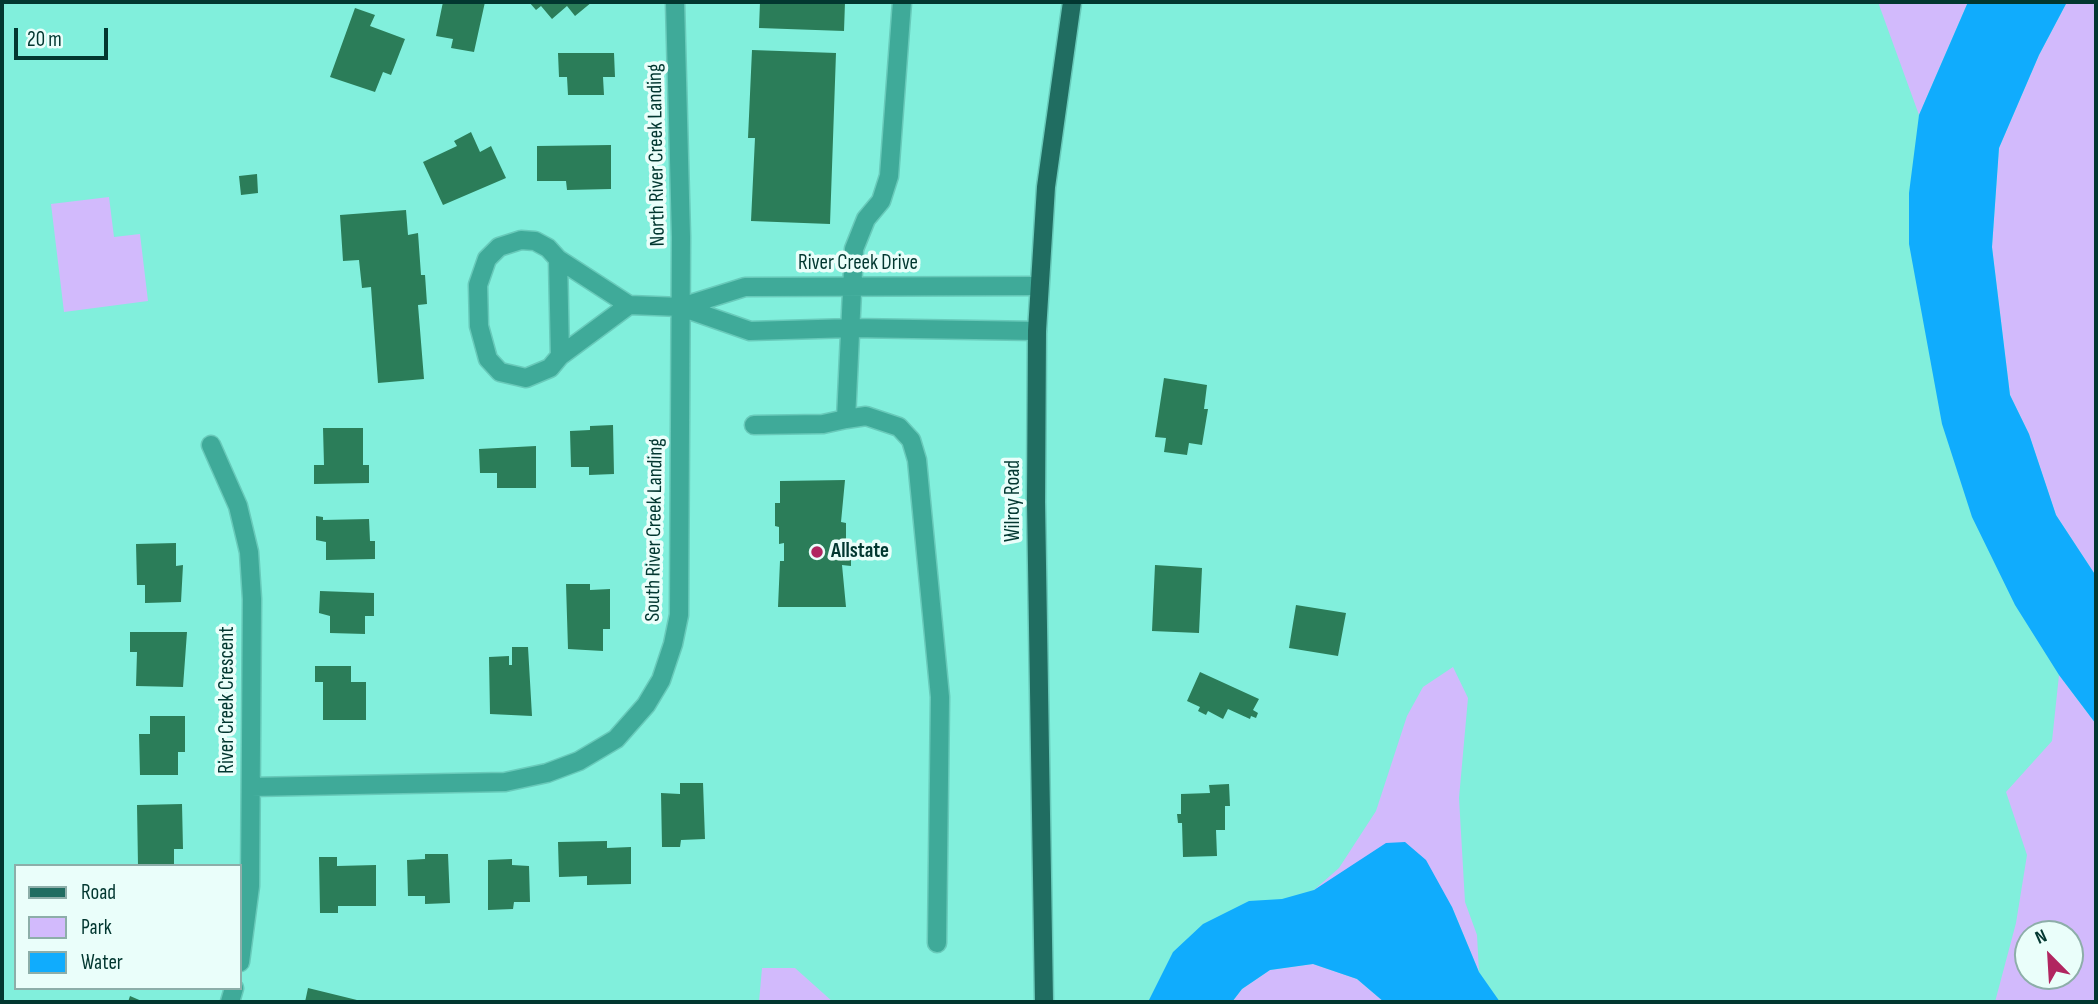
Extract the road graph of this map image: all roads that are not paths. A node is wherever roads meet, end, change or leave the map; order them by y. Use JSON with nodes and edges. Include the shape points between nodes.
{"nodes":[{"id":1,"x":675,"y":2,"type":"edge"},
{"id":2,"x":902,"y":2,"type":"edge"},
{"id":3,"x":1072,"y":2,"type":"edge"},
{"id":4,"x":558,"y":259,"type":"junction"},
{"id":5,"x":1040,"y":286,"type":"junction"},
{"id":6,"x":851,"y":287,"type":"junction"},
{"id":7,"x":629,"y":304,"type":"junction"},
{"id":8,"x":681,"y":307,"type":"junction"},
{"id":9,"x":852,"y":328,"type":"junction"},
{"id":10,"x":1037,"y":331,"type":"junction"},
{"id":11,"x":560,"y":356,"type":"junction"},
{"id":12,"x":846,"y":419,"type":"junction"},
{"id":13,"x":754,"y":425,"type":"dead end"},
{"id":14,"x":211,"y":445,"type":"dead end"},
{"id":15,"x":250,"y":787,"type":"junction"},
{"id":16,"x":937,"y":943,"type":"dead end"},
{"id":17,"x":242,"y":947,"type":"edge"},
{"id":18,"x":1045,"y":1002,"type":"edge"}],
"edges":[{"from":1,"to":8,"type":"street","name":"North River Creek Landing"},
{"from":2,"to":6,"type":"street","via":[[888,176],[881,201],[866,219],[854,249]]},
{"from":3,"to":5,"type":"main road","name":"Wilroy Road","via":[[1046,187]]},
{"from":4,"to":7,"type":"street"},
{"from":4,"to":11,"type":"street"},
{"from":4,"to":11,"type":"street","via":[[535,241],[499,247],[487,259],[478,285],[479,326],[488,359],[500,372],[517,378],[535,376]]},
{"from":5,"to":6,"type":"street","name":"River Creek Drive"},
{"from":5,"to":10,"type":"main road","name":"Wilroy Road"},
{"from":6,"to":8,"type":"street","name":"River Creek Drive","via":[[745,287]]},
{"from":6,"to":9,"type":"street"},
{"from":7,"to":8,"type":"street","name":"River Creek Drive"},
{"from":7,"to":11,"type":"street"},
{"from":8,"to":9,"type":"street","name":"River Creek Drive","via":[[750,331]]},
{"from":8,"to":15,"type":"street","name":"South River Creek Landing","via":[[679,615],[661,680],[616,739],[579,761],[505,782]]},
{"from":9,"to":10,"type":"street","name":"River Creek Drive"},
{"from":9,"to":12,"type":"street"},
{"from":10,"to":18,"type":"main road","name":"Wilroy Road"},
{"from":12,"to":13,"type":"street"},
{"from":12,"to":16,"type":"street","via":[[866,416],[899,427],[911,440],[916,460],[940,697]]},
{"from":14,"to":15,"type":"street","name":"River Creek Crescent","via":[[238,506],[249,552]]},
{"from":15,"to":17,"type":"street","name":"River Creek Crescent","via":[[250,886]]}]}
